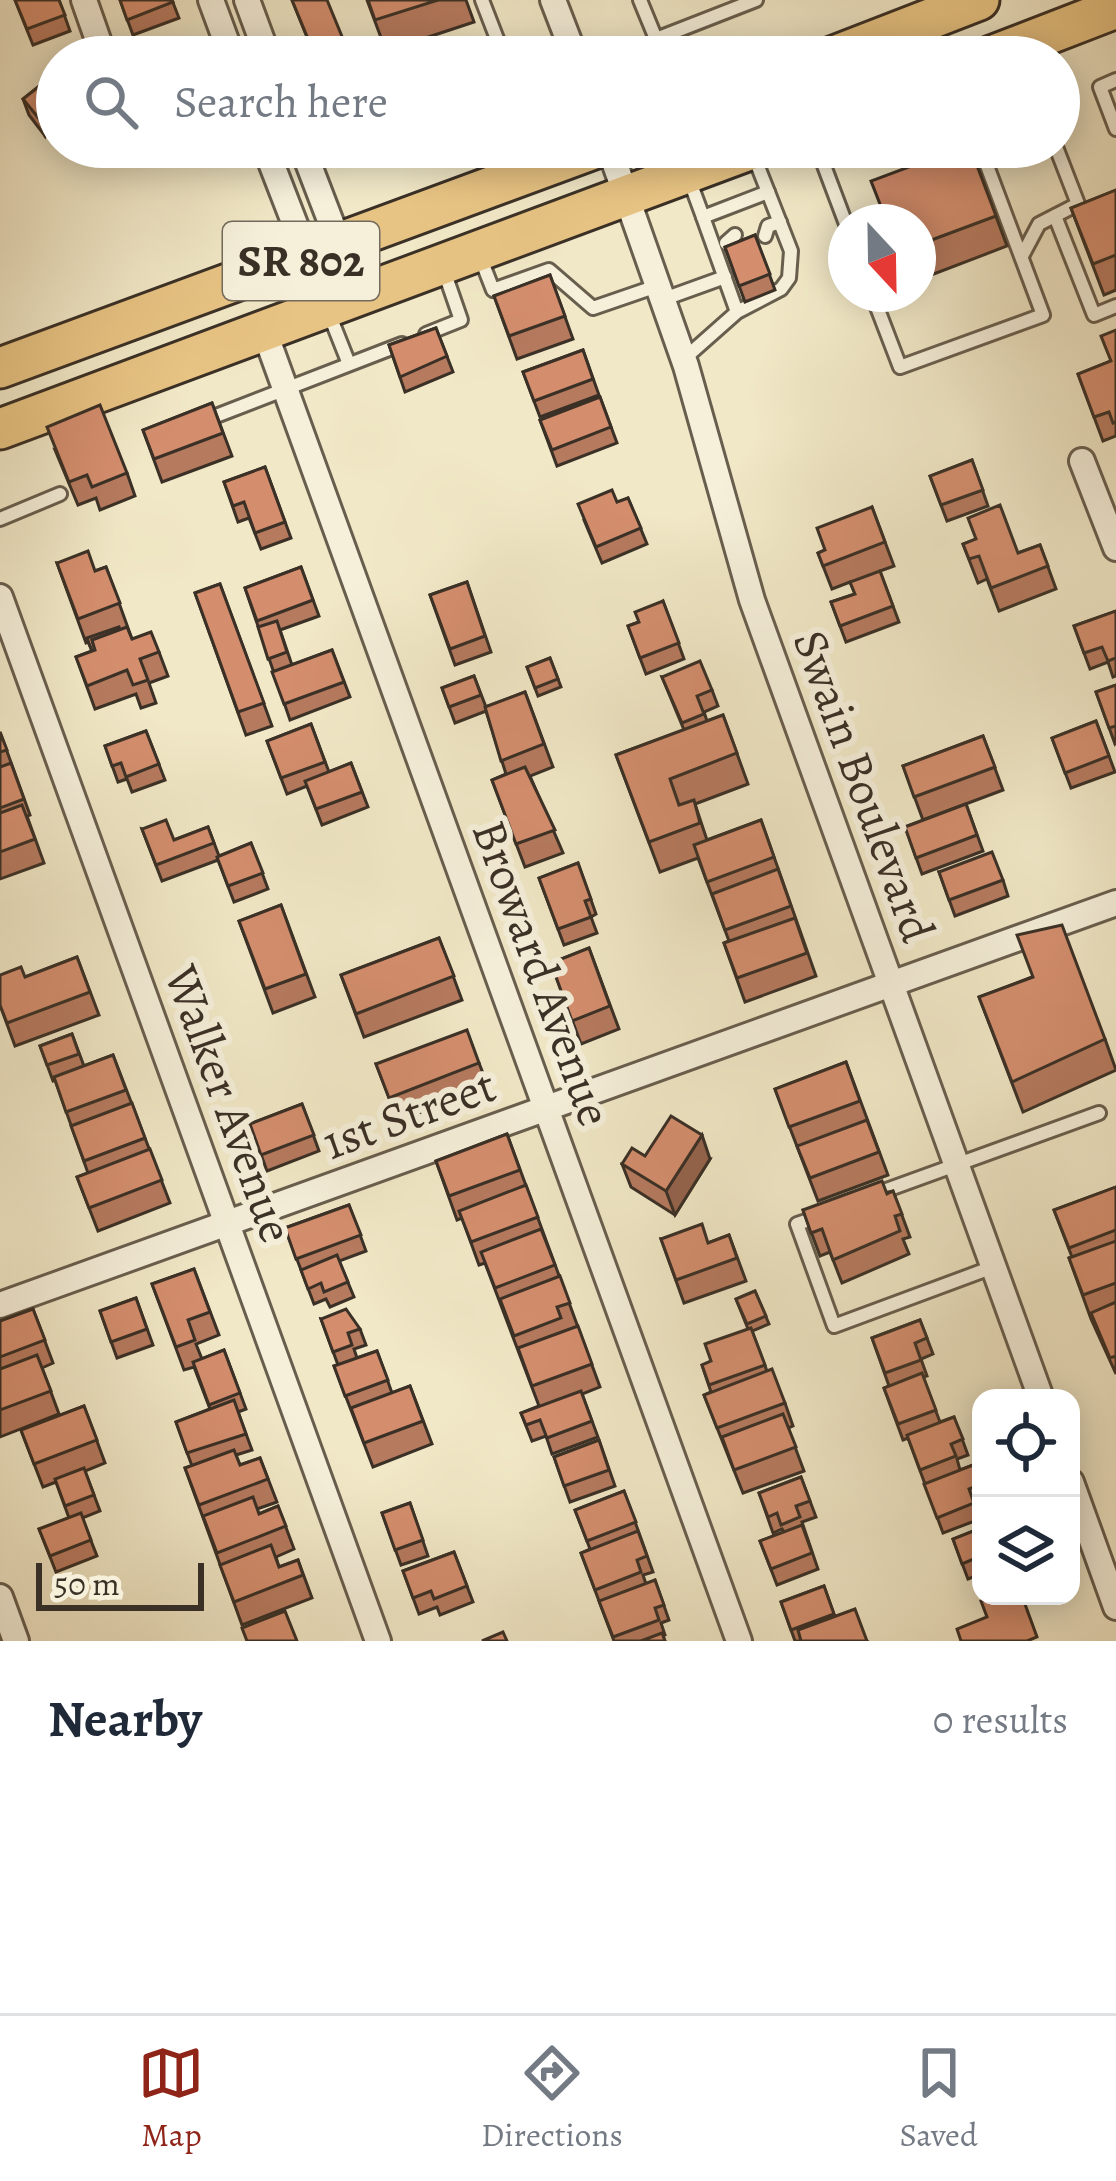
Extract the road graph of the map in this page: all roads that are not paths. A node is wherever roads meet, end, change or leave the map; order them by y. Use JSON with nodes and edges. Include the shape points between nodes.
{"nodes":[{"id":1,"x":84,"y":0,"type":"edge"},
{"id":2,"x":211,"y":0,"type":"edge"},
{"id":3,"x":248,"y":0,"type":"edge"},
{"id":4,"x":482,"y":0,"type":"edge"},
{"id":5,"x":553,"y":0,"type":"edge"},
{"id":6,"x":640,"y":0,"type":"edge"},
{"id":7,"x":756,"y":0,"type":"edge"},
{"id":8,"x":979,"y":0,"type":"edge"},
{"id":9,"x":1116,"y":8,"type":"edge"},
{"id":10,"x":97,"y":36,"type":"edge"},
{"id":11,"x":224,"y":36,"type":"edge"},
{"id":12,"x":261,"y":36,"type":"edge"},
{"id":13,"x":496,"y":36,"type":"edge"},
{"id":14,"x":567,"y":36,"type":"edge"},
{"id":15,"x":655,"y":36,"type":"edge"},
{"id":16,"x":664,"y":36,"type":"edge"},
{"id":17,"x":877,"y":36,"type":"edge"},
{"id":18,"x":1049,"y":36,"type":"edge"},
{"id":19,"x":1116,"y":80,"type":"edge"},
{"id":20,"x":1116,"y":129,"type":"edge"},
{"id":21,"x":277,"y":168,"type":"edge"},
{"id":22,"x":306,"y":168,"type":"edge"},
{"id":23,"x":544,"y":168,"type":"edge"},
{"id":24,"x":617,"y":168,"type":"edge"},
{"id":25,"x":702,"y":168,"type":"edge"},
{"id":26,"x":760,"y":168,"type":"edge"},
{"id":27,"x":825,"y":168,"type":"edge"},
{"id":28,"x":988,"y":168,"type":"edge"},
{"id":29,"x":1064,"y":168,"type":"edge"},
{"id":30,"x":687,"y":174,"type":"junction"},
{"id":31,"x":768,"y":192,"type":"junction"},
{"id":32,"x":628,"y":197,"type":"junction"},
{"id":33,"x":1097,"y":198,"type":"edge"},
{"id":34,"x":838,"y":204,"type":"edge"},
{"id":35,"x":1078,"y":204,"type":"junction"},
{"id":36,"x":1055,"y":216,"type":"junction"},
{"id":37,"x":704,"y":218,"type":"junction"},
{"id":38,"x":324,"y":252,"type":"junction"},
{"id":39,"x":1022,"y":256,"type":"junction"},
{"id":40,"x":460,"y":260,"type":"junction"},
{"id":41,"x":724,"y":277,"type":"junction"},
{"id":42,"x":661,"y":292,"type":"junction"},
{"id":43,"x":1116,"y":306,"type":"edge"},
{"id":44,"x":327,"y":310,"type":"junction"},
{"id":45,"x":879,"y":312,"type":"edge"},
{"id":46,"x":737,"y":313,"type":"junction"},
{"id":47,"x":266,"y":333,"type":"junction"},
{"id":48,"x":38,"y":354,"type":"junction"},
{"id":49,"x":684,"y":359,"type":"junction"},
{"id":50,"x":349,"y":364,"type":"junction"},
{"id":51,"x":0,"y":368,"type":"edge"},
{"id":52,"x":0,"y":384,"type":"edge"},
{"id":53,"x":286,"y":388,"type":"junction"},
{"id":54,"x":0,"y":428,"type":"edge"},
{"id":55,"x":182,"y":429,"type":"edge"},
{"id":56,"x":1082,"y":460,"type":"dead end"},
{"id":57,"x":60,"y":494,"type":"dead end"},
{"id":58,"x":0,"y":519,"type":"edge"},
{"id":59,"x":1116,"y":548,"type":"edge"},
{"id":60,"x":0,"y":597,"type":"edge"},
{"id":61,"x":1116,"y":902,"type":"edge"},
{"id":62,"x":892,"y":987,"type":"junction"},
{"id":63,"x":547,"y":1109,"type":"junction"},
{"id":64,"x":1099,"y":1114,"type":"dead end"},
{"id":65,"x":956,"y":1164,"type":"junction"},
{"id":66,"x":856,"y":1202,"type":"edge"},
{"id":67,"x":836,"y":1210,"type":"edge"},
{"id":68,"x":227,"y":1223,"type":"junction"},
{"id":69,"x":993,"y":1267,"type":"junction"},
{"id":70,"x":0,"y":1305,"type":"edge"},
{"id":71,"x":1037,"y":1389,"type":"edge"},
{"id":72,"x":1076,"y":1497,"type":"edge"},
{"id":73,"x":0,"y":1597,"type":"edge"},
{"id":74,"x":1116,"y":1607,"type":"edge"},
{"id":75,"x":16,"y":1641,"type":"edge"},
{"id":76,"x":378,"y":1641,"type":"edge"},
{"id":77,"x":740,"y":1641,"type":"edge"}],
"edges":[{"from":1,"to":10,"type":"street"},
{"from":2,"to":11,"type":"street"},
{"from":3,"to":12,"type":"street"},
{"from":4,"to":13,"type":"lane"},
{"from":5,"to":14,"type":"street"},
{"from":6,"to":15,"type":"lane"},
{"from":7,"to":16,"type":"lane"},
{"from":8,"to":17,"type":"main road"},
{"from":9,"to":18,"type":"main road"},
{"from":19,"to":20,"type":"lane","via":[[1100,87]]},
{"from":21,"to":38,"type":"street"},
{"from":22,"to":38,"type":"street"},
{"from":23,"to":38,"type":"main road","number":"SR 802"},
{"from":24,"to":32,"type":"street","name":"Swain Boulevard"},
{"from":25,"to":30,"type":"main road","number":"SR 802"},
{"from":26,"to":31,"type":"lane"},
{"from":27,"to":34,"type":"lane"},
{"from":28,"to":39,"type":"lane"},
{"from":29,"to":35,"type":"lane"},
{"from":30,"to":32,"type":"main road","number":"SR 802"},
{"from":30,"to":37,"type":"lane"},
{"from":31,"to":37,"type":"lane"},
{"from":31,"to":46,"type":"lane","via":[[769,227],[794,264],[781,289]]},
{"from":32,"to":40,"type":"main road","number":"SR 802"},
{"from":32,"to":42,"type":"street","name":"Swain Boulevard"},
{"from":33,"to":35,"type":"lane"},
{"from":35,"to":36,"type":"lane"},
{"from":36,"to":39,"type":"lane","via":[[1039,224]]},
{"from":36,"to":43,"type":"lane","via":[[1094,315]]},
{"from":37,"to":41,"type":"lane","via":[[729,243]]},
{"from":38,"to":48,"type":"main road","number":"SR 802"},
{"from":39,"to":45,"type":"lane","via":[[1043,315],[900,367]]},
{"from":40,"to":42,"type":"lane","via":[[493,290],[549,270],[593,308]]},
{"from":40,"to":44,"type":"main road","number":"SR 802"},
{"from":40,"to":50,"type":"lane","via":[[461,320]]},
{"from":41,"to":42,"type":"lane"},
{"from":41,"to":46,"type":"lane"},
{"from":42,"to":49,"type":"street","name":"Swain Boulevard"},
{"from":44,"to":47,"type":"main road","number":"SR 802"},
{"from":44,"to":50,"type":"lane"},
{"from":46,"to":49,"type":"lane"},
{"from":47,"to":53,"type":"street","name":"Broward Avenue"},
{"from":47,"to":54,"type":"main road","number":"SR 802"},
{"from":48,"to":51,"type":"main road","number":"SR 802"},
{"from":48,"to":52,"type":"main road"},
{"from":49,"to":62,"type":"street","name":"Swain Boulevard","via":[[752,600]]},
{"from":50,"to":53,"type":"lane"},
{"from":53,"to":55,"type":"lane"},
{"from":53,"to":63,"type":"street","name":"Broward Avenue"},
{"from":56,"to":59,"type":"street"},
{"from":57,"to":58,"type":"lane"},
{"from":60,"to":68,"type":"street","name":"Walker Avenue"},
{"from":61,"to":62,"type":"street","name":"1st Street"},
{"from":62,"to":63,"type":"street","name":"1st Street"},
{"from":62,"to":65,"type":"street","name":"Swain Boulevard"},
{"from":63,"to":68,"type":"street","name":"1st Street"},
{"from":63,"to":77,"type":"street","name":"Broward Avenue"},
{"from":64,"to":65,"type":"lane"},
{"from":65,"to":66,"type":"lane"},
{"from":65,"to":69,"type":"street","name":"Swain Boulevard"},
{"from":67,"to":69,"type":"lane","via":[[797,1225],[834,1325]]},
{"from":68,"to":70,"type":"street","name":"1st Street"},
{"from":68,"to":76,"type":"street","name":"Walker Avenue"},
{"from":69,"to":71,"type":"street","name":"Swain Boulevard"},
{"from":72,"to":74,"type":"street"},
{"from":73,"to":75,"type":"street"}]}
